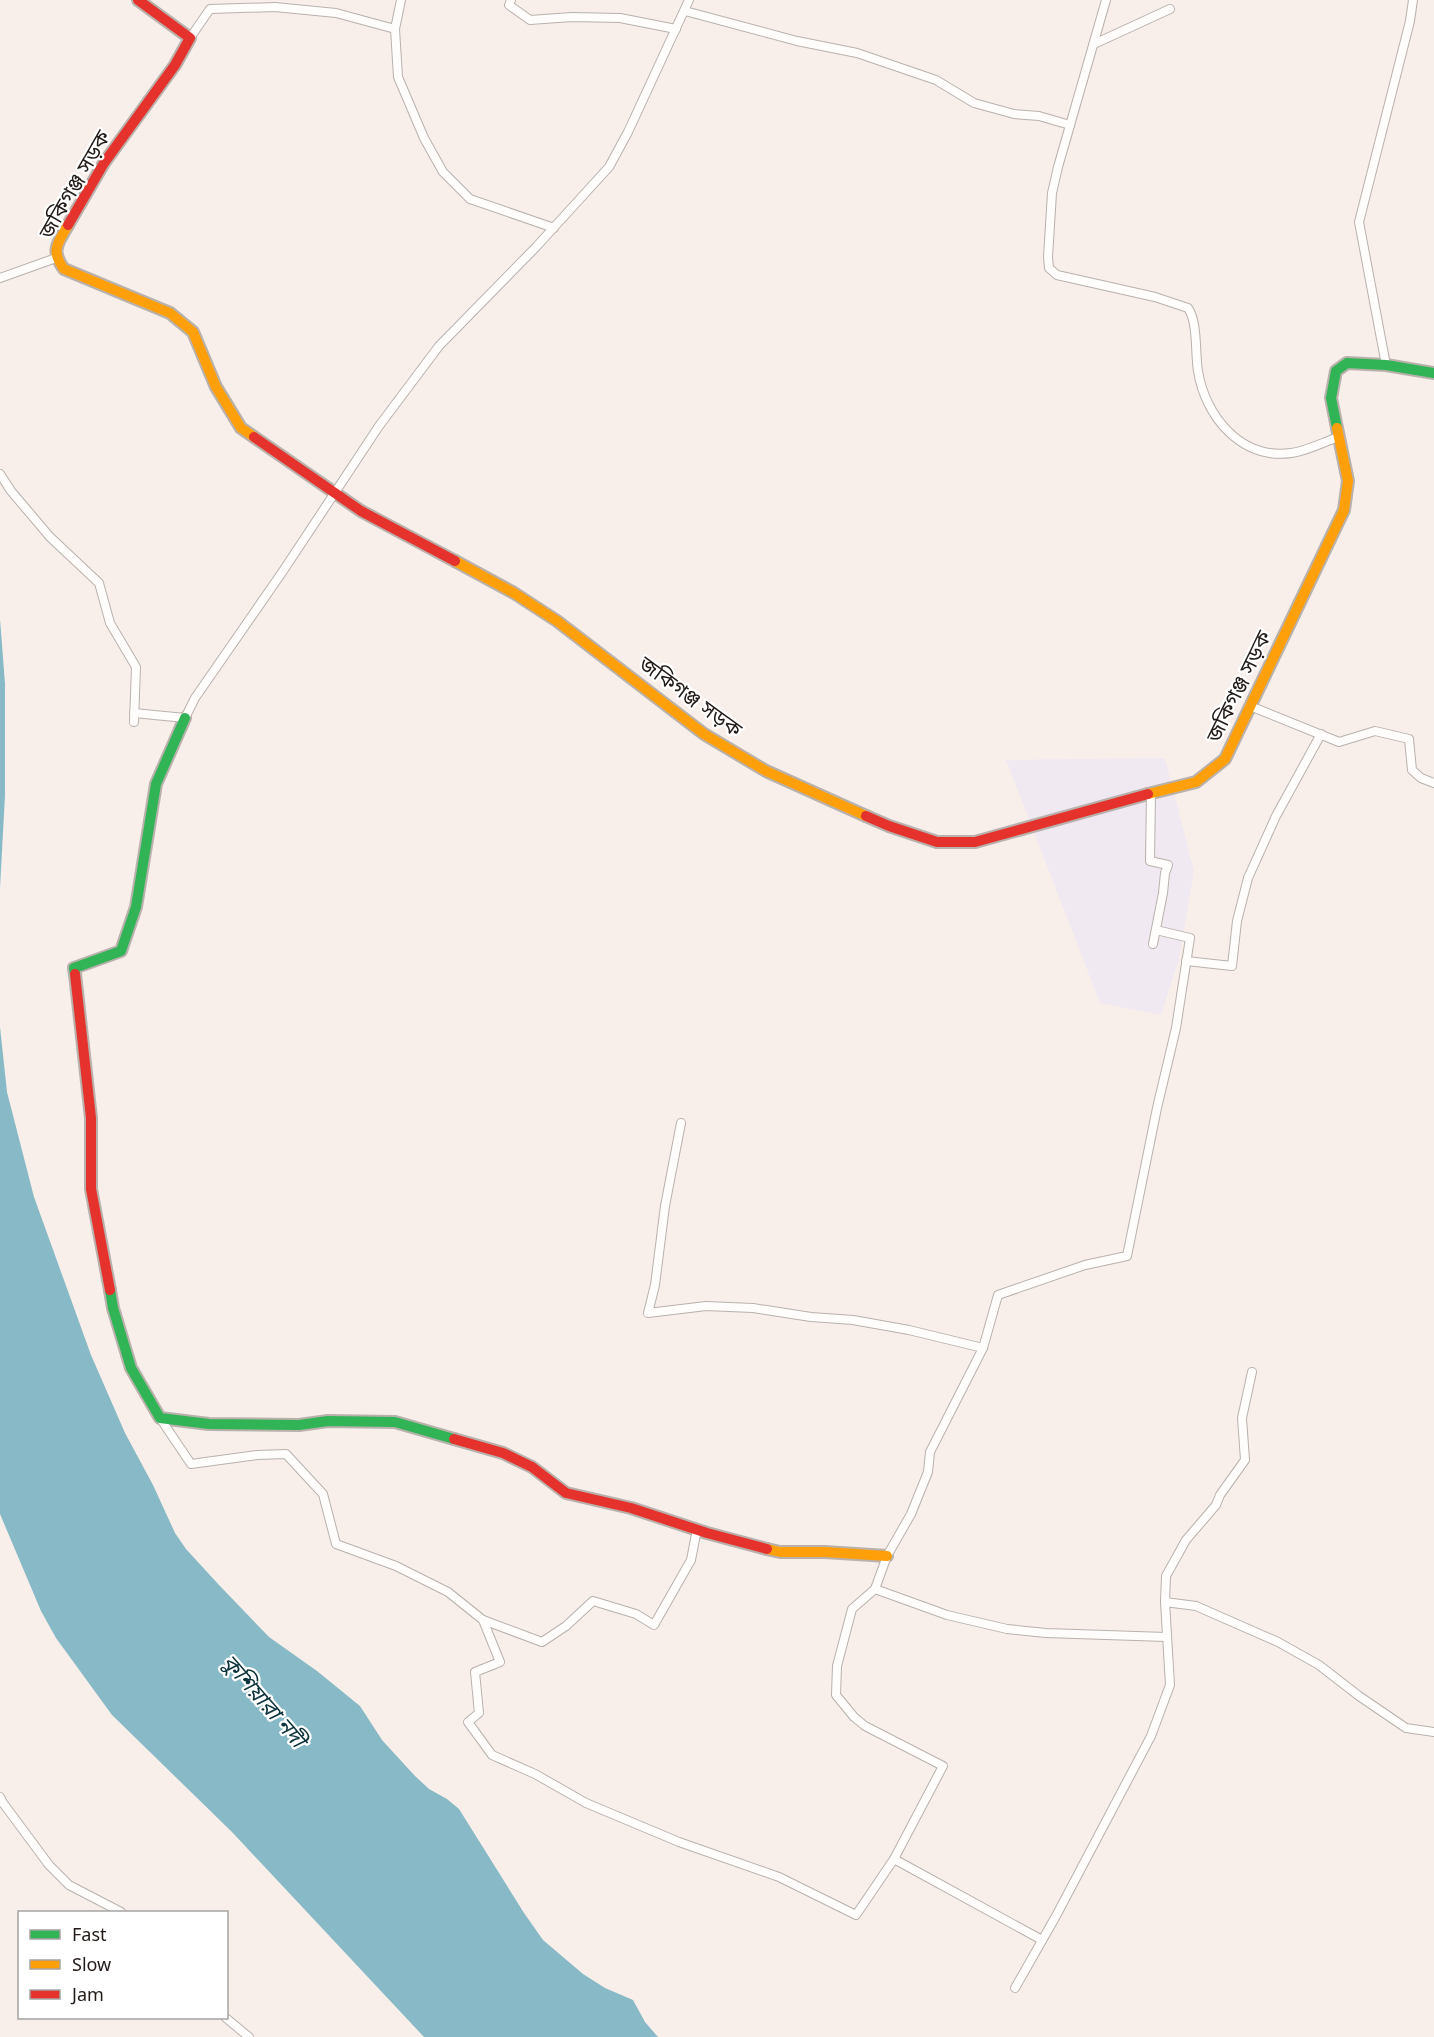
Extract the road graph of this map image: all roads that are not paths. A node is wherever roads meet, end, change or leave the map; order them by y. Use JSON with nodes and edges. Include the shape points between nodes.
{"nodes":[{"id":1,"x":138,"y":0,"type":"edge"},
{"id":2,"x":401,"y":0,"type":"edge"},
{"id":3,"x":511,"y":0,"type":"edge"},
{"id":4,"x":689,"y":0,"type":"edge"},
{"id":5,"x":1106,"y":0,"type":"edge"},
{"id":6,"x":1413,"y":0,"type":"edge"},
{"id":7,"x":1170,"y":9,"type":"dead end"},
{"id":8,"x":685,"y":11,"type":"junction"},
{"id":9,"x":395,"y":28,"type":"junction"},
{"id":10,"x":676,"y":29,"type":"junction"},
{"id":11,"x":190,"y":38,"type":"junction"},
{"id":12,"x":1094,"y":44,"type":"junction"},
{"id":13,"x":1070,"y":125,"type":"junction"},
{"id":14,"x":554,"y":228,"type":"junction"},
{"id":15,"x":56,"y":258,"type":"junction"},
{"id":16,"x":0,"y":278,"type":"edge"},
{"id":17,"x":1386,"y":365,"type":"junction"},
{"id":18,"x":1434,"y":373,"type":"edge"},
{"id":19,"x":1339,"y":437,"type":"junction"},
{"id":20,"x":0,"y":474,"type":"edge"},
{"id":21,"x":333,"y":492,"type":"junction"},
{"id":22,"x":1250,"y":706,"type":"junction"},
{"id":23,"x":134,"y":713,"type":"junction"},
{"id":24,"x":185,"y":718,"type":"junction"},
{"id":25,"x":134,"y":722,"type":"dead end"},
{"id":26,"x":1321,"y":734,"type":"junction"},
{"id":27,"x":1434,"y":783,"type":"edge"},
{"id":28,"x":1151,"y":793,"type":"junction"},
{"id":29,"x":1156,"y":930,"type":"junction"},
{"id":30,"x":1153,"y":944,"type":"dead end"},
{"id":31,"x":1186,"y":961,"type":"junction"},
{"id":32,"x":681,"y":1123,"type":"dead end"},
{"id":33,"x":983,"y":1348,"type":"junction"},
{"id":34,"x":1252,"y":1372,"type":"dead end"},
{"id":35,"x":160,"y":1418,"type":"junction"},
{"id":36,"x":697,"y":1529,"type":"junction"},
{"id":37,"x":887,"y":1556,"type":"junction"},
{"id":38,"x":875,"y":1589,"type":"junction"},
{"id":39,"x":1165,"y":1602,"type":"junction"},
{"id":40,"x":483,"y":1620,"type":"junction"},
{"id":41,"x":1166,"y":1637,"type":"junction"},
{"id":42,"x":1434,"y":1732,"type":"edge"},
{"id":43,"x":0,"y":1797,"type":"edge"},
{"id":44,"x":894,"y":1859,"type":"junction"},
{"id":45,"x":119,"y":1911,"type":"edge"},
{"id":46,"x":1042,"y":1941,"type":"junction"},
{"id":47,"x":1015,"y":1988,"type":"dead end"},
{"id":48,"x":227,"y":2019,"type":"edge"},
{"id":49,"x":249,"y":2037,"type":"edge"}],
"edges":[{"from":1,"to":11,"type":"main road"},
{"from":2,"to":9,"type":"street"},
{"from":3,"to":10,"type":"street","via":[[509,5],[530,20],[620,18]]},
{"from":4,"to":8,"type":"street"},
{"from":5,"to":12,"type":"street"},
{"from":6,"to":17,"type":"street","via":[[1359,222]]},
{"from":7,"to":12,"type":"street"},
{"from":8,"to":10,"type":"street"},
{"from":8,"to":13,"type":"street","via":[[857,53],[936,80],[974,103]]},
{"from":9,"to":11,"type":"street","via":[[336,13],[275,7],[210,9]]},
{"from":9,"to":14,"type":"street","via":[[398,77],[443,172],[470,199]]},
{"from":10,"to":14,"type":"street","via":[[609,167]]},
{"from":11,"to":15,"type":"main road","name":"জকিগঞ্জ সড়ক","via":[[104,163],[56,246]]},
{"from":12,"to":13,"type":"street"},
{"from":13,"to":19,"type":"street","via":[[1052,193],[1049,268],[1057,275],[1188,308],[1193,318],[1198,372],[1205,397],[1219,423],[1240,442],[1263,451],[1290,453]]},
{"from":14,"to":21,"type":"street","via":[[439,346]]},
{"from":15,"to":16,"type":"street"},
{"from":15,"to":21,"type":"main road","name":"জকিগঞ্জ সড়ক","via":[[64,269],[170,313],[193,332],[216,387],[241,428]]},
{"from":17,"to":18,"type":"main road","name":"জকিগঞ্জ সড়ক"},
{"from":17,"to":19,"type":"main road","name":"জকিগঞ্জ সড়ক","via":[[1347,363],[1336,371],[1331,398]]},
{"from":19,"to":22,"type":"main road","name":"জকিগঞ্জ সড়ক","via":[[1348,481],[1344,510]]},
{"from":20,"to":23,"type":"street","via":[[50,537],[99,583],[110,623],[136,667]]},
{"from":21,"to":24,"type":"street"},
{"from":21,"to":28,"type":"main road","name":"জকিগঞ্জ সড়ক","via":[[557,621],[704,734],[766,771],[889,826],[937,842],[975,842]]},
{"from":22,"to":26,"type":"street"},
{"from":22,"to":28,"type":"main road","name":"জকিগঞ্জ সড়ক","via":[[1225,759],[1196,782]]},
{"from":23,"to":24,"type":"street"},
{"from":23,"to":25,"type":"street"},
{"from":24,"to":35,"type":"main road","via":[[156,784],[136,907],[121,951],[74,968],[91,1118],[91,1189],[113,1308],[132,1368]]},
{"from":26,"to":27,"type":"street","via":[[1339,742],[1375,731],[1409,739],[1412,770]]},
{"from":26,"to":31,"type":"street","via":[[1276,816],[1248,878],[1237,921],[1232,966]]},
{"from":28,"to":29,"type":"street","via":[[1150,861],[1168,864]]},
{"from":29,"to":30,"type":"street"},
{"from":29,"to":31,"type":"street","via":[[1190,939]]},
{"from":31,"to":33,"type":"street","via":[[1176,1028],[1127,1256],[1085,1265],[998,1294]]},
{"from":32,"to":33,"type":"street","via":[[648,1313],[706,1306],[753,1308],[853,1320]]},
{"from":33,"to":37,"type":"street","via":[[930,1452],[928,1472],[911,1514]]},
{"from":34,"to":39,"type":"street","via":[[1242,1418],[1245,1460],[1216,1505],[1186,1540],[1166,1576]]},
{"from":35,"to":36,"type":"main road","via":[[209,1424],[395,1422],[502,1453],[532,1467],[566,1492]]},
{"from":35,"to":40,"type":"street","via":[[191,1464],[286,1454],[323,1494],[336,1544],[396,1566],[448,1592]]},
{"from":36,"to":37,"type":"main road","via":[[780,1552]]},
{"from":36,"to":40,"type":"street","via":[[691,1560],[654,1625],[636,1614],[593,1601],[542,1642]]},
{"from":37,"to":38,"type":"street"},
{"from":38,"to":41,"type":"street","via":[[947,1615],[1008,1629]]},
{"from":38,"to":44,"type":"street","via":[[852,1609],[837,1666],[836,1695],[866,1726],[943,1766]]},
{"from":39,"to":41,"type":"street"},
{"from":39,"to":42,"type":"street","via":[[1196,1606],[1278,1642],[1319,1665],[1406,1728]]},
{"from":40,"to":44,"type":"street","via":[[500,1662],[475,1672],[479,1713],[468,1722],[492,1755],[586,1803],[779,1877],[856,1915]]},
{"from":41,"to":46,"type":"street","via":[[1170,1685],[1151,1736]]},
{"from":43,"to":45,"type":"street","via":[[49,1865],[69,1885]]},
{"from":44,"to":46,"type":"street"},
{"from":46,"to":47,"type":"street"},
{"from":48,"to":49,"type":"street"}]}
